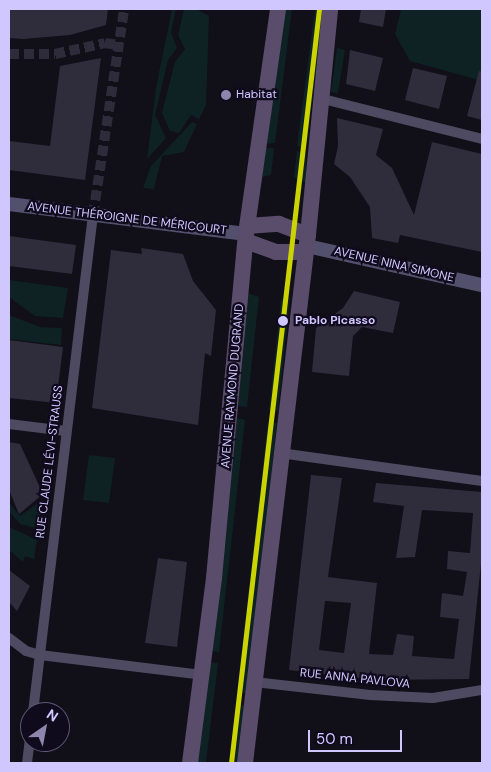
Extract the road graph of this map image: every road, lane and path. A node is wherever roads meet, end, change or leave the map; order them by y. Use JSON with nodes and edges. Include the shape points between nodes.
{"nodes":[{"id":1,"x":278,"y":9,"type":"edge"},
{"id":2,"x":330,"y":9,"type":"edge"},
{"id":3,"x":320,"y":98,"type":"junction"},
{"id":4,"x":482,"y":140,"type":"edge"},
{"id":5,"x":9,"y":204,"type":"edge"},
{"id":6,"x":93,"y":215,"type":"junction"},
{"id":7,"x":247,"y":234,"type":"junction"},
{"id":8,"x":307,"y":244,"type":"junction"},
{"id":9,"x":482,"y":285,"type":"edge"},
{"id":10,"x":9,"y":424,"type":"edge"},
{"id":11,"x":66,"y":431,"type":"junction"},
{"id":12,"x":280,"y":453,"type":"junction"},
{"id":13,"x":482,"y":481,"type":"edge"},
{"id":14,"x":9,"y":638,"type":"edge"},
{"id":15,"x":40,"y":655,"type":"junction"},
{"id":16,"x":202,"y":675,"type":"junction"},
{"id":17,"x":254,"y":682,"type":"junction"},
{"id":18,"x":482,"y":690,"type":"edge"},
{"id":19,"x":34,"y":702,"type":"edge"},
{"id":20,"x":190,"y":763,"type":"edge"},
{"id":21,"x":245,"y":763,"type":"edge"}],
"edges":[{"from":1,"to":7,"type":"main road","name":"AVENUE RAYMOND DUGRAND"},
{"from":2,"to":3,"type":"main road"},
{"from":3,"to":4,"type":"street"},
{"from":3,"to":8,"type":"main road"},
{"from":5,"to":6,"type":"street","name":"AVENUE THÉROIGNE DE MÉRICOURT"},
{"from":6,"to":7,"type":"street","name":"AVENUE THÉROIGNE DE MÉRICOURT"},
{"from":6,"to":11,"type":"street","name":"RUE CLAUDE LÉVI-STRAUSS"},
{"from":7,"to":8,"type":"main road","via":[[276,252]]},
{"from":7,"to":8,"type":"main road","via":[[279,224]]},
{"from":7,"to":16,"type":"main road","name":"AVENUE RAYMOND DUGRAND"},
{"from":8,"to":9,"type":"street","name":"AVENUE NINA SIMONE"},
{"from":8,"to":12,"type":"main road"},
{"from":10,"to":11,"type":"street"},
{"from":11,"to":15,"type":"street","name":"RUE CLAUDE LÉVI-STRAUSS"},
{"from":12,"to":13,"type":"street"},
{"from":12,"to":17,"type":"main road"},
{"from":14,"to":15,"type":"street","via":[[26,651]]},
{"from":15,"to":16,"type":"street"},
{"from":15,"to":19,"type":"street","name":"RUE CLAUDE LÉVI-STRAUSS"},
{"from":16,"to":20,"type":"main road","name":"AVENUE RAYMOND DUGRAND"},
{"from":17,"to":18,"type":"street","name":"RUE ANNA PAVLOVA","via":[[433,698]]},
{"from":17,"to":21,"type":"main road"}]}
